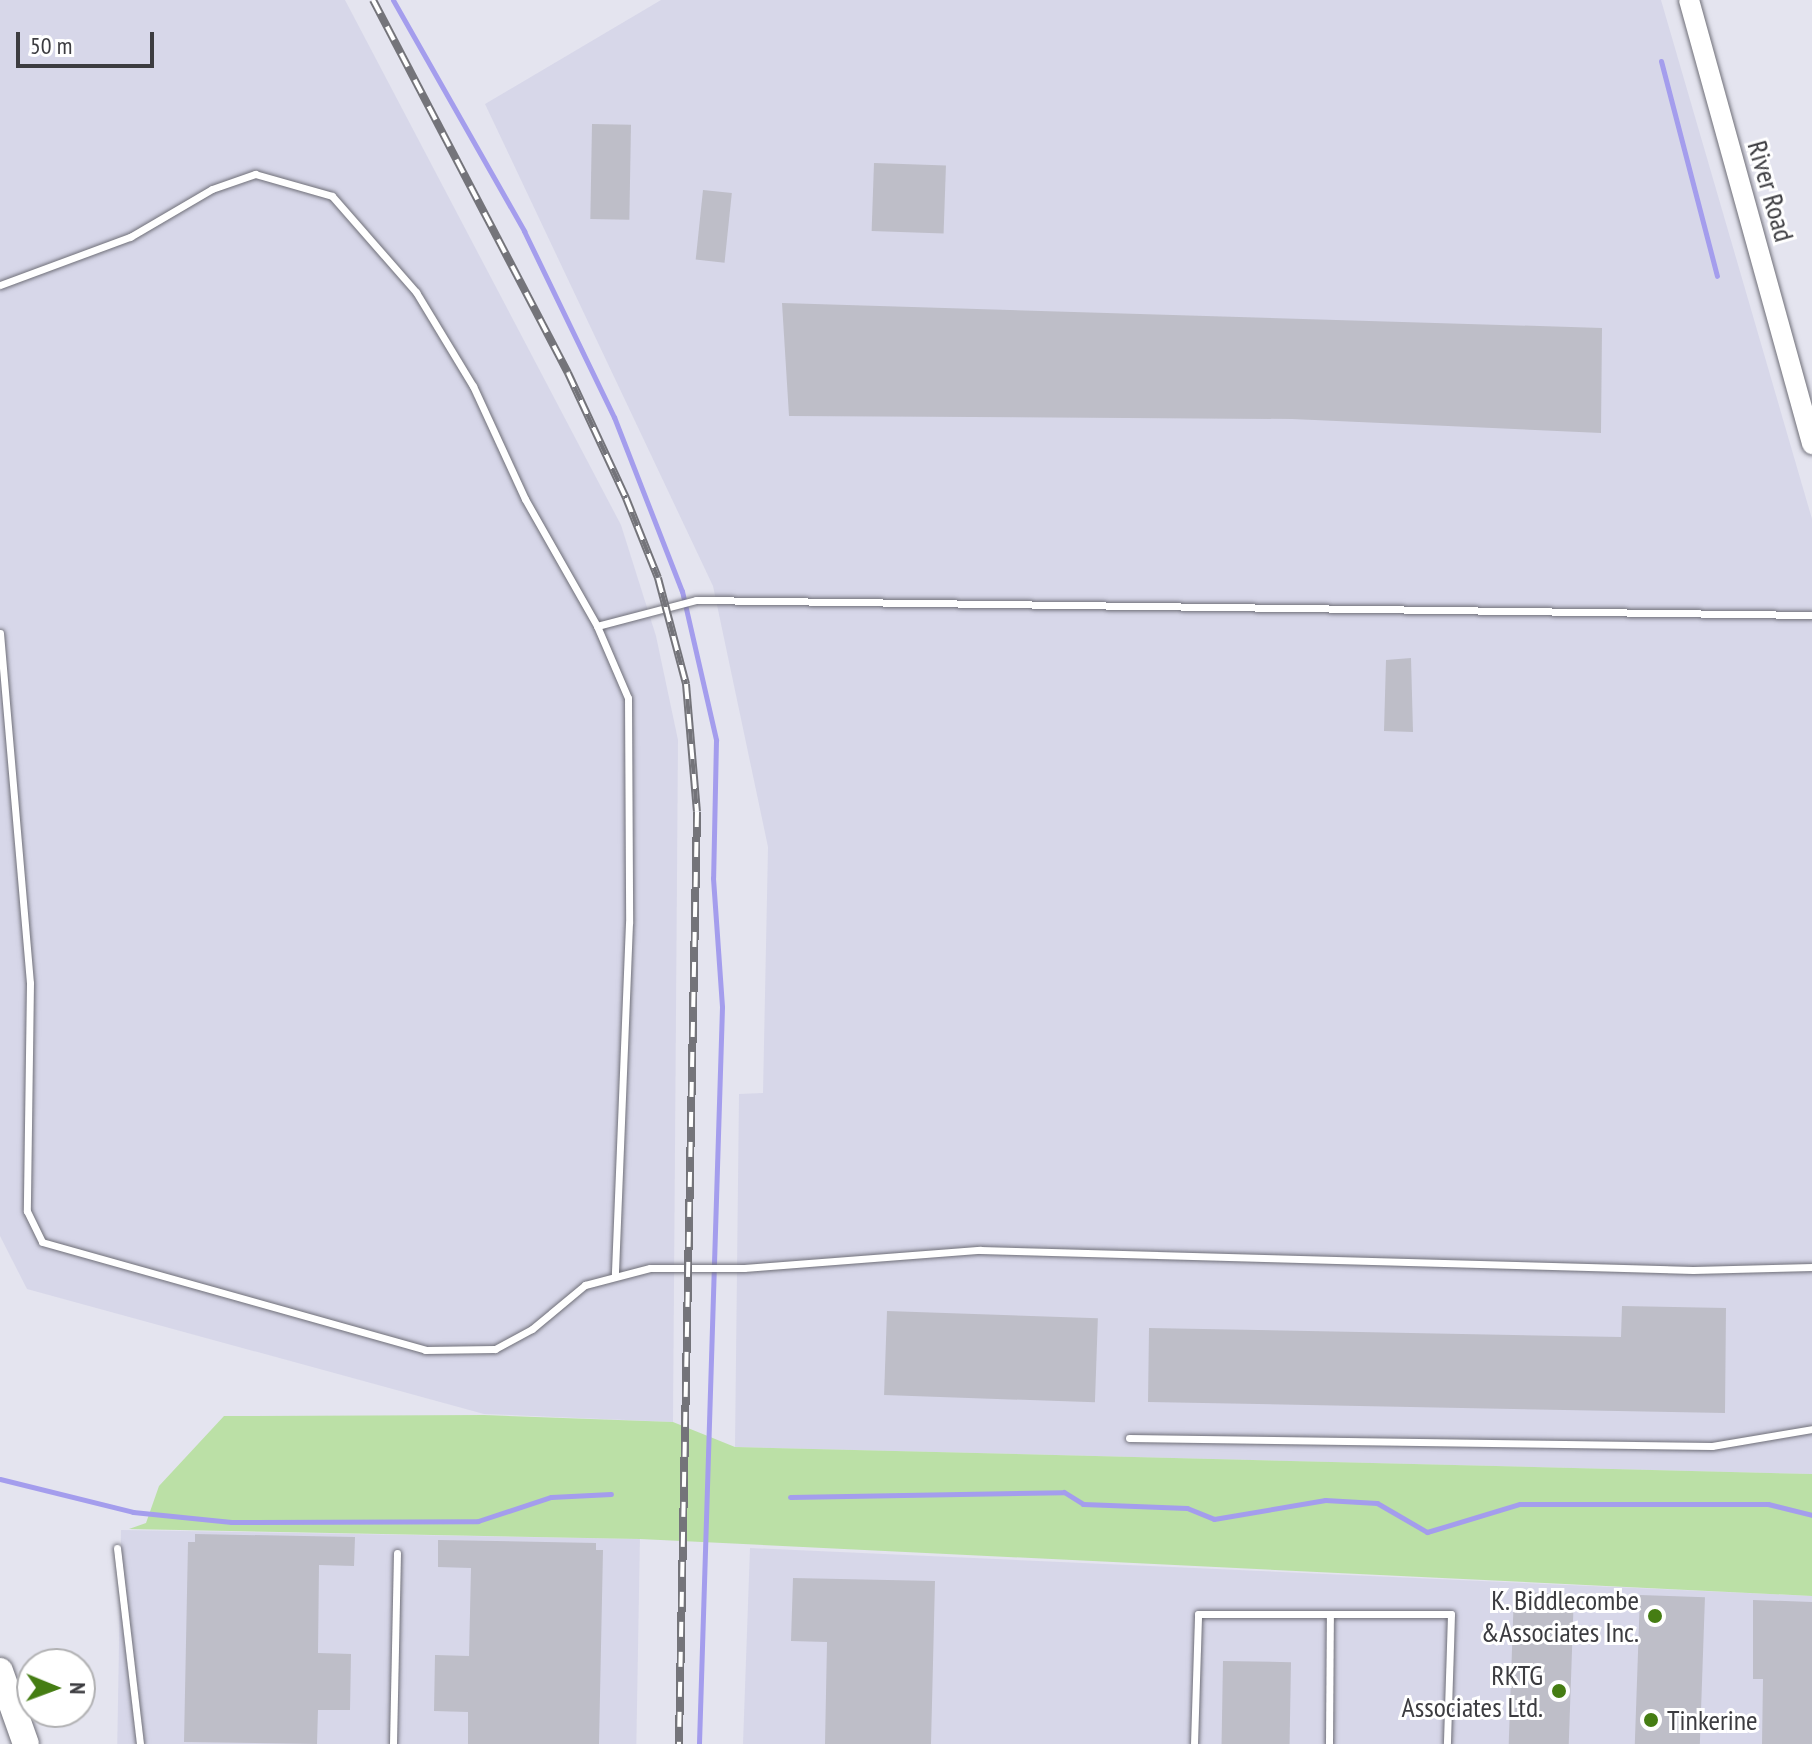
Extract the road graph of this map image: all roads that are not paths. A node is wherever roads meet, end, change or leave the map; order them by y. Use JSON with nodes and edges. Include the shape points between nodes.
{"nodes":[{"id":1,"x":1689,"y":0,"type":"edge"},
{"id":2,"x":0,"y":285,"type":"edge"},
{"id":3,"x":1812,"y":444,"type":"edge"},
{"id":4,"x":1812,"y":615,"type":"edge"},
{"id":5,"x":597,"y":626,"type":"junction"},
{"id":6,"x":0,"y":633,"type":"edge"},
{"id":7,"x":1812,"y":1267,"type":"edge"},
{"id":8,"x":615,"y":1274,"type":"junction"},
{"id":9,"x":1812,"y":1429,"type":"edge"},
{"id":10,"x":1129,"y":1438,"type":"dead end"},
{"id":11,"x":117,"y":1548,"type":"dead end"},
{"id":12,"x":397,"y":1553,"type":"dead end"},
{"id":13,"x":1330,"y":1614,"type":"junction"},
{"id":14,"x":0,"y":1671,"type":"edge"},
{"id":15,"x":26,"y":1744,"type":"edge"},
{"id":16,"x":140,"y":1744,"type":"edge"},
{"id":17,"x":393,"y":1744,"type":"edge"},
{"id":18,"x":1194,"y":1744,"type":"edge"},
{"id":19,"x":1329,"y":1744,"type":"edge"},
{"id":20,"x":1447,"y":1744,"type":"edge"}],
"edges":[{"from":1,"to":3,"type":"main road","name":"River Road"},
{"from":2,"to":5,"type":"lane","via":[[130,237],[212,189],[255,174],[332,196],[387,254],[440,333]]},
{"from":4,"to":5,"type":"lane","via":[[696,600]]},
{"from":5,"to":8,"type":"lane","via":[[628,698],[629,923]]},
{"from":6,"to":8,"type":"lane","via":[[30,983],[27,1211],[42,1242],[425,1350],[495,1349],[532,1329],[585,1285]]},
{"from":7,"to":8,"type":"lane","via":[[1693,1270],[980,1250]]},
{"from":9,"to":10,"type":"lane","via":[[1712,1446]]},
{"from":11,"to":16,"type":"lane"},
{"from":12,"to":17,"type":"lane"},
{"from":13,"to":18,"type":"lane","via":[[1198,1614]]},
{"from":13,"to":19,"type":"lane"},
{"from":13,"to":20,"type":"lane","via":[[1451,1614]]},
{"from":14,"to":15,"type":"highway"}]}
